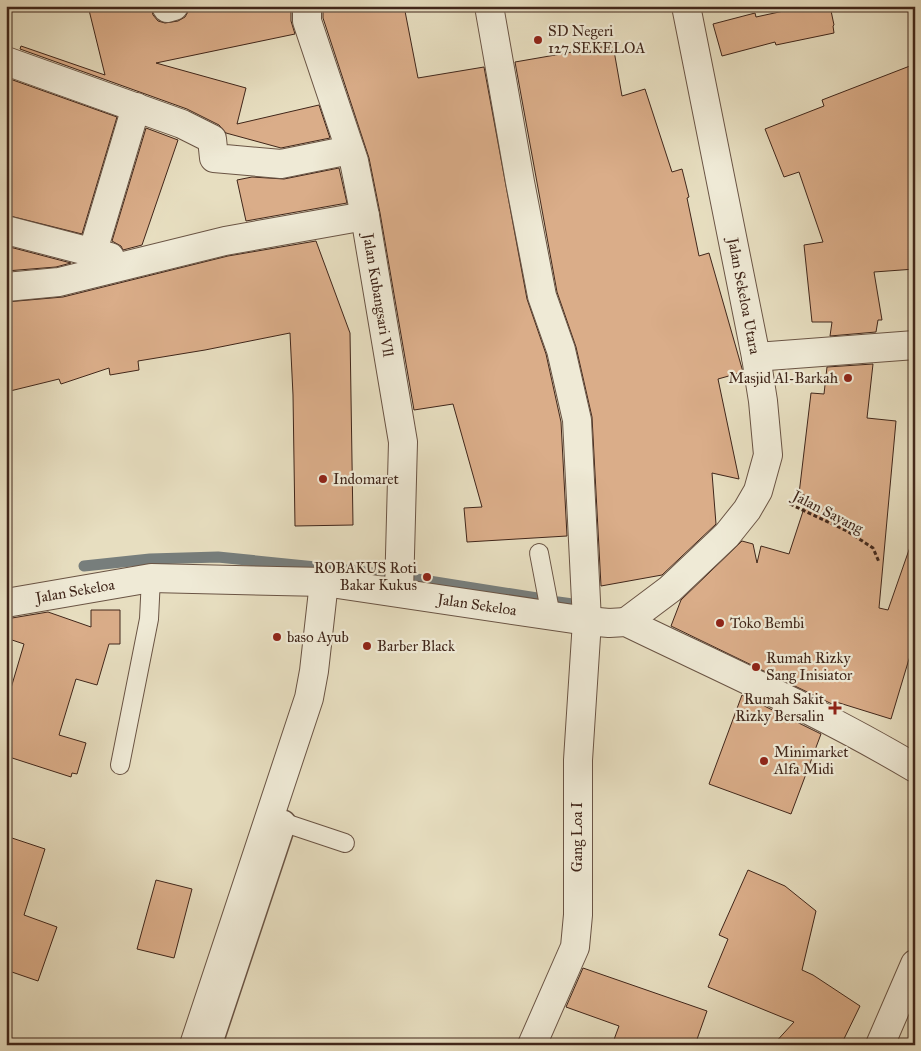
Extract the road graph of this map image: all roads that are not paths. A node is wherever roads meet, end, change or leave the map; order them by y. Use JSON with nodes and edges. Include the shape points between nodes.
{"nodes":[{"id":1,"x":166,"y":6,"type":"edge"},
{"id":2,"x":174,"y":6,"type":"edge"},
{"id":3,"x":307,"y":6,"type":"edge"},
{"id":4,"x":489,"y":6,"type":"edge"},
{"id":5,"x":686,"y":6,"type":"edge"},
{"id":6,"x":6,"y":61,"type":"edge"},
{"id":7,"x":136,"y":107,"type":"junction"},
{"id":8,"x":350,"y":150,"type":"junction"},
{"id":9,"x":365,"y":216,"type":"junction"},
{"id":10,"x":6,"y":230,"type":"edge"},
{"id":11,"x":93,"y":252,"type":"junction"},
{"id":12,"x":130,"y":263,"type":"junction"},
{"id":13,"x":6,"y":286,"type":"edge"},
{"id":14,"x":915,"y":345,"type":"edge"},
{"id":15,"x":756,"y":357,"type":"junction"},
{"id":16,"x":539,"y":553,"type":"dead end"},
{"id":17,"x":151,"y":578,"type":"junction"},
{"id":18,"x":324,"y":582,"type":"junction"},
{"id":19,"x":399,"y":592,"type":"junction"},
{"id":20,"x":6,"y":603,"type":"edge"},
{"id":21,"x":551,"y":616,"type":"junction"},
{"id":22,"x":586,"y":621,"type":"junction"},
{"id":23,"x":626,"y":622,"type":"junction"},
{"id":24,"x":120,"y":765,"type":"dead end"},
{"id":25,"x":915,"y":768,"type":"edge"},
{"id":26,"x":276,"y":820,"type":"junction"},
{"id":27,"x":345,"y":843,"type":"dead end"},
{"id":28,"x":915,"y":964,"type":"edge"},
{"id":29,"x":194,"y":1045,"type":"edge"},
{"id":30,"x":209,"y":1045,"type":"edge"},
{"id":31,"x":532,"y":1045,"type":"edge"},
{"id":32,"x":880,"y":1045,"type":"edge"}],
"edges":[{"from":1,"to":2,"type":"street"},
{"from":3,"to":8,"type":"street","name":"Jalan Kubangsari Vll","via":[[307,20]]},
{"from":4,"to":22,"type":"street","name":"Gang Loa I","via":[[542,296],[562,350],[577,420]]},
{"from":5,"to":15,"type":"street","name":"Jalan Sekeloa Utara"},
{"from":6,"to":7,"type":"street"},
{"from":7,"to":8,"type":"street","via":[[182,124],[212,140],[214,158],[281,164]]},
{"from":7,"to":11,"type":"street"},
{"from":8,"to":9,"type":"street","name":"Jalan Kubangsari Vll"},
{"from":9,"to":12,"type":"street","via":[[225,241]]},
{"from":9,"to":19,"type":"street","name":"Jalan Kubangsari Vll","via":[[403,442]]},
{"from":10,"to":11,"type":"street"},
{"from":11,"to":12,"type":"street"},
{"from":12,"to":13,"type":"street","via":[[59,282]]},
{"from":14,"to":15,"type":"street"},
{"from":15,"to":23,"type":"street","name":"Jalan Sekeloa Utara","via":[[768,455],[758,490],[727,535],[670,589]]},
{"from":16,"to":21,"type":"lane"},
{"from":17,"to":18,"type":"street","name":"Jalan Sekeloa"},
{"from":17,"to":20,"type":"street","name":"Jalan Sekeloa"},
{"from":17,"to":24,"type":"lane","via":[[149,619]]},
{"from":18,"to":19,"type":"street","name":"Jalan Sekeloa"},
{"from":18,"to":26,"type":"street","via":[[309,698]]},
{"from":19,"to":21,"type":"street","name":"Jalan Sekeloa"},
{"from":21,"to":22,"type":"street","name":"Jalan Sekeloa"},
{"from":22,"to":23,"type":"street","name":"Jalan Sekeloa"},
{"from":22,"to":31,"type":"street","name":"Gang Loa I","via":[[578,760],[578,916],[575,947]]},
{"from":23,"to":25,"type":"street","name":"Jalan Sekeloa"},
{"from":26,"to":27,"type":"lane"},
{"from":26,"to":29,"type":"street"},
{"from":26,"to":30,"type":"street"},
{"from":28,"to":32,"type":"street"}]}
